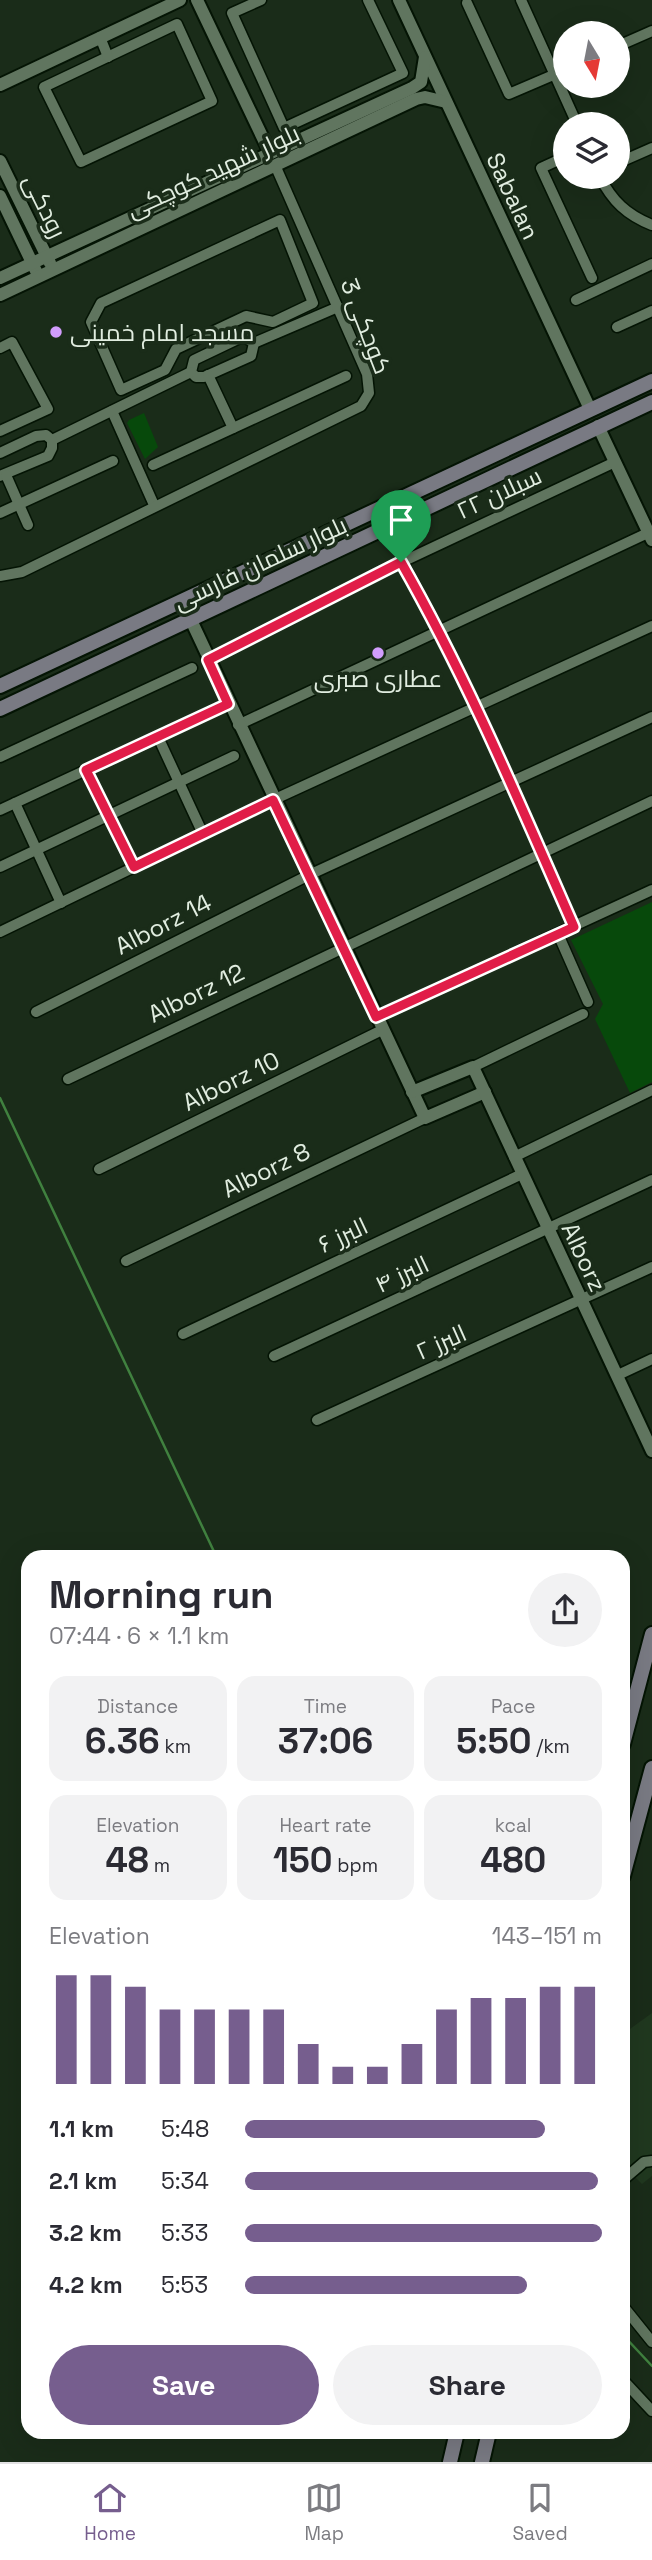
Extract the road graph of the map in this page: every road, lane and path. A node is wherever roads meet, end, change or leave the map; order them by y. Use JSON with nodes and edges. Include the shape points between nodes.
{"nodes":[{"id":1,"x":180,"y":0,"type":"edge"},
{"id":2,"x":197,"y":0,"type":"edge"},
{"id":3,"x":261,"y":0,"type":"edge"},
{"id":4,"x":368,"y":0,"type":"edge"},
{"id":5,"x":399,"y":0,"type":"edge"},
{"id":6,"x":521,"y":0,"type":"edge"},
{"id":7,"x":467,"y":3,"type":"dead end"},
{"id":8,"x":652,"y":31,"type":"edge"},
{"id":9,"x":100,"y":37,"type":"junction"},
{"id":10,"x":630,"y":41,"type":"edge"},
{"id":11,"x":108,"y":57,"type":"junction"},
{"id":12,"x":425,"y":57,"type":"junction"},
{"id":13,"x":553,"y":70,"type":"edge"},
{"id":14,"x":553,"y":75,"type":"edge"},
{"id":15,"x":0,"y":85,"type":"edge"},
{"id":16,"x":414,"y":93,"type":"junction"},
{"id":17,"x":446,"y":102,"type":"junction"},
{"id":18,"x":652,"y":148,"type":"edge"},
{"id":19,"x":630,"y":158,"type":"edge"},
{"id":20,"x":272,"y":159,"type":"junction"},
{"id":21,"x":0,"y":160,"type":"edge"},
{"id":22,"x":553,"y":162,"type":"edge"},
{"id":23,"x":605,"y":189,"type":"edge"},
{"id":24,"x":0,"y":196,"type":"edge"},
{"id":25,"x":652,"y":225,"type":"edge"},
{"id":26,"x":65,"y":248,"type":"junction"},
{"id":27,"x":46,"y":257,"type":"junction"},
{"id":28,"x":72,"y":261,"type":"junction"},
{"id":29,"x":32,"y":264,"type":"junction"},
{"id":30,"x":652,"y":264,"type":"edge"},
{"id":31,"x":53,"y":270,"type":"junction"},
{"id":32,"x":4,"y":276,"type":"edge"},
{"id":33,"x":39,"y":277,"type":"junction"},
{"id":34,"x":592,"y":278,"type":"dead end"},
{"id":35,"x":16,"y":287,"type":"junction"},
{"id":36,"x":0,"y":295,"type":"edge"},
{"id":37,"x":576,"y":300,"type":"dead end"},
{"id":38,"x":338,"y":307,"type":"junction"},
{"id":39,"x":652,"y":311,"type":"edge"},
{"id":40,"x":617,"y":327,"type":"dead end"},
{"id":41,"x":213,"y":331,"type":"junction"},
{"id":42,"x":254,"y":343,"type":"junction"},
{"id":43,"x":221,"y":347,"type":"junction"},
{"id":44,"x":0,"y":348,"type":"edge"},
{"id":45,"x":191,"y":372,"type":"junction"},
{"id":46,"x":208,"y":376,"type":"junction"},
{"id":47,"x":346,"y":376,"type":"dead end"},
{"id":48,"x":652,"y":381,"type":"edge"},
{"id":49,"x":652,"y":402,"type":"edge"},
{"id":50,"x":590,"y":409,"type":"junction"},
{"id":51,"x":111,"y":411,"type":"junction"},
{"id":52,"x":598,"y":426,"type":"junction"},
{"id":53,"x":233,"y":428,"type":"junction"},
{"id":54,"x":5,"y":429,"type":"edge"},
{"id":55,"x":52,"y":440,"type":"junction"},
{"id":56,"x":19,"y":444,"type":"junction"},
{"id":57,"x":0,"y":453,"type":"edge"},
{"id":58,"x":113,"y":461,"type":"dead end"},
{"id":59,"x":615,"y":461,"type":"junction"},
{"id":60,"x":153,"y":465,"type":"dead end"},
{"id":61,"x":3,"y":475,"type":"edge"},
{"id":62,"x":19,"y":504,"type":"junction"},
{"id":63,"x":154,"y":506,"type":"junction"},
{"id":64,"x":0,"y":513,"type":"edge"},
{"id":65,"x":28,"y":525,"type":"dead end"},
{"id":66,"x":651,"y":535,"type":"edge"},
{"id":67,"x":401,"y":562,"type":"junction"},
{"id":68,"x":0,"y":576,"type":"edge"},
{"id":69,"x":182,"y":601,"type":"junction"},
{"id":70,"x":192,"y":621,"type":"junction"},
{"id":71,"x":652,"y":626,"type":"edge"},
{"id":72,"x":440,"y":630,"type":"junction"},
{"id":73,"x":208,"y":660,"type":"junction"},
{"id":74,"x":192,"y":668,"type":"dead end"},
{"id":75,"x":0,"y":686,"type":"edge"},
{"id":76,"x":228,"y":704,"type":"junction"},
{"id":77,"x":477,"y":707,"type":"junction"},
{"id":78,"x":0,"y":709,"type":"edge"},
{"id":79,"x":652,"y":717,"type":"edge"},
{"id":80,"x":238,"y":724,"type":"junction"},
{"id":81,"x":158,"y":737,"type":"junction"},
{"id":82,"x":234,"y":756,"type":"dead end"},
{"id":83,"x":0,"y":757,"type":"edge"},
{"id":84,"x":86,"y":770,"type":"junction"},
{"id":85,"x":179,"y":782,"type":"junction"},
{"id":86,"x":510,"y":785,"type":"junction"},
{"id":87,"x":273,"y":800,"type":"junction"},
{"id":88,"x":652,"y":801,"type":"edge"},
{"id":89,"x":15,"y":803,"type":"junction"},
{"id":90,"x":0,"y":810,"type":"edge"},
{"id":91,"x":109,"y":816,"type":"junction"},
{"id":92,"x":203,"y":834,"type":"junction"},
{"id":93,"x":37,"y":849,"type":"junction"},
{"id":94,"x":542,"y":854,"type":"junction"},
{"id":95,"x":0,"y":867,"type":"edge"},
{"id":96,"x":134,"y":867,"type":"junction"},
{"id":97,"x":309,"y":875,"type":"junction"},
{"id":98,"x":652,"y":890,"type":"edge"},
{"id":99,"x":61,"y":902,"type":"junction"},
{"id":100,"x":574,"y":927,"type":"junction"},
{"id":101,"x":0,"y":932,"type":"edge"},
{"id":102,"x":558,"y":934,"type":"junction"},
{"id":103,"x":343,"y":946,"type":"junction"},
{"id":104,"x":588,"y":1002,"type":"dead end"},
{"id":105,"x":36,"y":1012,"type":"dead end"},
{"id":106,"x":583,"y":1014,"type":"dead end"},
{"id":107,"x":376,"y":1017,"type":"junction"},
{"id":108,"x":383,"y":1030,"type":"junction"},
{"id":109,"x":473,"y":1067,"type":"junction"},
{"id":110,"x":68,"y":1079,"type":"dead end"},
{"id":111,"x":652,"y":1090,"type":"edge"},
{"id":112,"x":485,"y":1091,"type":"junction"},
{"id":113,"x":412,"y":1093,"type":"junction"},
{"id":114,"x":425,"y":1118,"type":"junction"},
{"id":115,"x":514,"y":1157,"type":"junction"},
{"id":116,"x":99,"y":1169,"type":"dead end"},
{"id":117,"x":522,"y":1174,"type":"junction"},
{"id":118,"x":652,"y":1180,"type":"edge"},
{"id":119,"x":548,"y":1230,"type":"junction"},
{"id":120,"x":126,"y":1261,"type":"dead end"},
{"id":121,"x":652,"y":1267,"type":"edge"},
{"id":122,"x":581,"y":1301,"type":"junction"},
{"id":123,"x":183,"y":1334,"type":"dead end"},
{"id":124,"x":274,"y":1356,"type":"dead end"},
{"id":125,"x":652,"y":1359,"type":"edge"},
{"id":126,"x":618,"y":1375,"type":"junction"},
{"id":127,"x":317,"y":1420,"type":"dead end"},
{"id":128,"x":650,"y":1444,"type":"edge"},
{"id":129,"x":652,"y":1634,"type":"edge"},
{"id":130,"x":630,"y":1717,"type":"edge"},
{"id":131,"x":652,"y":1768,"type":"edge"},
{"id":132,"x":630,"y":1850,"type":"edge"},
{"id":133,"x":652,"y":2161,"type":"edge"},
{"id":134,"x":630,"y":2174,"type":"edge"},
{"id":135,"x":630,"y":2315,"type":"edge"},
{"id":136,"x":652,"y":2342,"type":"edge"},
{"id":137,"x":630,"y":2387,"type":"edge"},
{"id":138,"x":652,"y":2411,"type":"edge"},
{"id":139,"x":455,"y":2439,"type":"edge"},
{"id":140,"x":487,"y":2439,"type":"edge"},
{"id":141,"x":450,"y":2462,"type":"edge"},
{"id":142,"x":482,"y":2462,"type":"edge"}],
"edges":[{"from":1,"to":9,"type":"street"},
{"from":2,"to":20,"type":"street"},
{"from":3,"to":4,"type":"street","via":[[232,13],[284,128],[403,73]]},
{"from":5,"to":12,"type":"street","name":"Sabalan"},
{"from":6,"to":13,"type":"street"},
{"from":7,"to":14,"type":"street","via":[[509,94]]},
{"from":8,"to":10,"type":"street"},
{"from":9,"to":11,"type":"street"},
{"from":9,"to":15,"type":"street"},
{"from":11,"to":11,"type":"street","via":[[177,24],[212,101],[81,162],[44,87]]},
{"from":12,"to":16,"type":"street"},
{"from":12,"to":17,"type":"street","name":"Sabalan"},
{"from":16,"to":17,"type":"street"},
{"from":16,"to":20,"type":"street","name":"بلوار شهید کوچکی"},
{"from":17,"to":50,"type":"street","name":"Sabalan"},
{"from":18,"to":19,"type":"street"},
{"from":20,"to":26,"type":"street","name":"بلوار شهید کوچکی"},
{"from":20,"to":28,"type":"street","name":"بلوار شهید کوچکی"},
{"from":20,"to":38,"type":"street","name":"کوچکی 3"},
{"from":21,"to":27,"type":"street","name":"رودکی"},
{"from":22,"to":34,"type":"street","via":[[541,168]]},
{"from":23,"to":25,"type":"street","via":[[632,218]]},
{"from":24,"to":29,"type":"street","name":"رودکی"},
{"from":26,"to":27,"type":"street","name":"بلوار شهید کوچکی"},
{"from":26,"to":28,"type":"street","via":[[63,260]]},
{"from":27,"to":29,"type":"street","name":"بلوار شهید کوچکی"},
{"from":27,"to":31,"type":"street","name":"رودکی"},
{"from":28,"to":31,"type":"street","name":"بلوار شهید کوچکی"},
{"from":29,"to":32,"type":"street","name":"بلوار شهید کوچکی"},
{"from":29,"to":33,"type":"street","name":"رودکی"},
{"from":30,"to":37,"type":"street"},
{"from":31,"to":33,"type":"street","name":"بلوار شهید کوچکی"},
{"from":32,"to":35,"type":"street","via":[[18,275],[21,281]]},
{"from":33,"to":35,"type":"street","name":"بلوار شهید کوچکی"},
{"from":35,"to":36,"type":"street","name":"بلوار شهید کوچکی"},
{"from":38,"to":42,"type":"street"},
{"from":38,"to":63,"type":"street","name":"کوچکی 3","via":[[367,374],[369,393],[361,406]]},
{"from":39,"to":40,"type":"street"},
{"from":41,"to":41,"type":"street","via":[[246,316],[273,322],[313,303],[280,220],[101,303],[91,322],[121,390],[165,370],[176,349]]},
{"from":41,"to":43,"type":"street"},
{"from":42,"to":43,"type":"street","via":[[240,338]]},
{"from":42,"to":46,"type":"street","via":[[251,356]]},
{"from":43,"to":45,"type":"street","via":[[194,360]]},
{"from":44,"to":54,"type":"street","via":[[12,342],[48,409]]},
{"from":45,"to":46,"type":"street","via":[[196,377]]},
{"from":45,"to":51,"type":"street"},
{"from":46,"to":53,"type":"street"},
{"from":47,"to":53,"type":"street"},
{"from":48,"to":50,"type":"main road","name":"بلوار سلمان فارسی"},
{"from":49,"to":52,"type":"main road","name":"بلوار سلمان فارسی"},
{"from":50,"to":69,"type":"main road","name":"بلوار سلمان فارسی"},
{"from":51,"to":55,"type":"street"},
{"from":51,"to":63,"type":"street"},
{"from":52,"to":59,"type":"street"},
{"from":52,"to":70,"type":"main road","name":"بلوار سلمان فارسی"},
{"from":53,"to":60,"type":"street"},
{"from":54,"to":56,"type":"street"},
{"from":55,"to":56,"type":"street","via":[[36,436]]},
{"from":55,"to":61,"type":"street","via":[[48,456]]},
{"from":56,"to":57,"type":"street"},
{"from":58,"to":62,"type":"street"},
{"from":59,"to":66,"type":"street"},
{"from":59,"to":67,"type":"street","name":"سبلان ۲۲"},
{"from":61,"to":62,"type":"street"},
{"from":62,"to":64,"type":"street"},
{"from":62,"to":65,"type":"street"},
{"from":63,"to":68,"type":"street","name":"کوچکی 3","via":[[22,572]]},
{"from":66,"to":72,"type":"street"},
{"from":67,"to":72,"type":"street"},
{"from":67,"to":73,"type":"street","name":"سبلان ۲۲"},
{"from":69,"to":70,"type":"street"},
{"from":69,"to":75,"type":"main road","name":"بلوار سلمان فارسی"},
{"from":70,"to":73,"type":"street"},
{"from":70,"to":78,"type":"main road","name":"بلوار سلمان فارسی"},
{"from":71,"to":77,"type":"street"},
{"from":72,"to":77,"type":"street"},
{"from":72,"to":80,"type":"street"},
{"from":73,"to":76,"type":"street"},
{"from":74,"to":83,"type":"street"},
{"from":76,"to":80,"type":"street"},
{"from":76,"to":81,"type":"street"},
{"from":77,"to":86,"type":"street"},
{"from":77,"to":87,"type":"street"},
{"from":79,"to":86,"type":"street","name":"Alborz 14"},
{"from":80,"to":87,"type":"street"},
{"from":81,"to":84,"type":"street"},
{"from":81,"to":85,"type":"street"},
{"from":82,"to":85,"type":"street"},
{"from":84,"to":89,"type":"street"},
{"from":84,"to":91,"type":"street"},
{"from":85,"to":91,"type":"street"},
{"from":85,"to":92,"type":"street"},
{"from":86,"to":94,"type":"street"},
{"from":86,"to":97,"type":"street","name":"Alborz 14"},
{"from":87,"to":92,"type":"street"},
{"from":87,"to":97,"type":"street"},
{"from":88,"to":94,"type":"street","name":"Alborz 12"},
{"from":89,"to":90,"type":"street"},
{"from":89,"to":93,"type":"street"},
{"from":91,"to":93,"type":"street"},
{"from":91,"to":96,"type":"street"},
{"from":92,"to":96,"type":"street"},
{"from":93,"to":95,"type":"street"},
{"from":93,"to":99,"type":"street"},
{"from":94,"to":100,"type":"street"},
{"from":94,"to":103,"type":"street","name":"Alborz 12"},
{"from":96,"to":99,"type":"street"},
{"from":97,"to":103,"type":"street"},
{"from":97,"to":105,"type":"street","name":"Alborz 14"},
{"from":98,"to":100,"type":"street"},
{"from":99,"to":101,"type":"street"},
{"from":100,"to":102,"type":"street"},
{"from":102,"to":104,"type":"street"},
{"from":102,"to":107,"type":"street"},
{"from":103,"to":107,"type":"street"},
{"from":103,"to":110,"type":"street","name":"Alborz 12"},
{"from":106,"to":109,"type":"street"},
{"from":107,"to":108,"type":"street"},
{"from":108,"to":113,"type":"street"},
{"from":108,"to":116,"type":"street","name":"Alborz 10"},
{"from":109,"to":112,"type":"street","name":"Alborz"},
{"from":109,"to":113,"type":"street"},
{"from":111,"to":115,"type":"street"},
{"from":112,"to":114,"type":"street"},
{"from":112,"to":115,"type":"street","name":"Alborz"},
{"from":113,"to":114,"type":"street"},
{"from":114,"to":120,"type":"street","name":"Alborz 8"},
{"from":115,"to":117,"type":"street","name":"Alborz"},
{"from":117,"to":119,"type":"street","name":"Alborz"},
{"from":117,"to":123,"type":"street","name":"البرز ۶"},
{"from":118,"to":119,"type":"street","name":"البرز ۴"},
{"from":119,"to":122,"type":"street","name":"Alborz"},
{"from":119,"to":124,"type":"street","name":"البرز ۴"},
{"from":121,"to":122,"type":"street","name":"البرز ۲"},
{"from":122,"to":126,"type":"street","name":"Alborz"},
{"from":122,"to":127,"type":"street","name":"البرز ۲"},
{"from":125,"to":126,"type":"street"},
{"from":126,"to":128,"type":"street","name":"Alborz"},
{"from":129,"to":130,"type":"main road"},
{"from":131,"to":132,"type":"main road"},
{"from":133,"to":134,"type":"street"},
{"from":135,"to":136,"type":"street"},
{"from":137,"to":138,"type":"street"},
{"from":139,"to":141,"type":"main road"},
{"from":140,"to":142,"type":"main road"}]}
